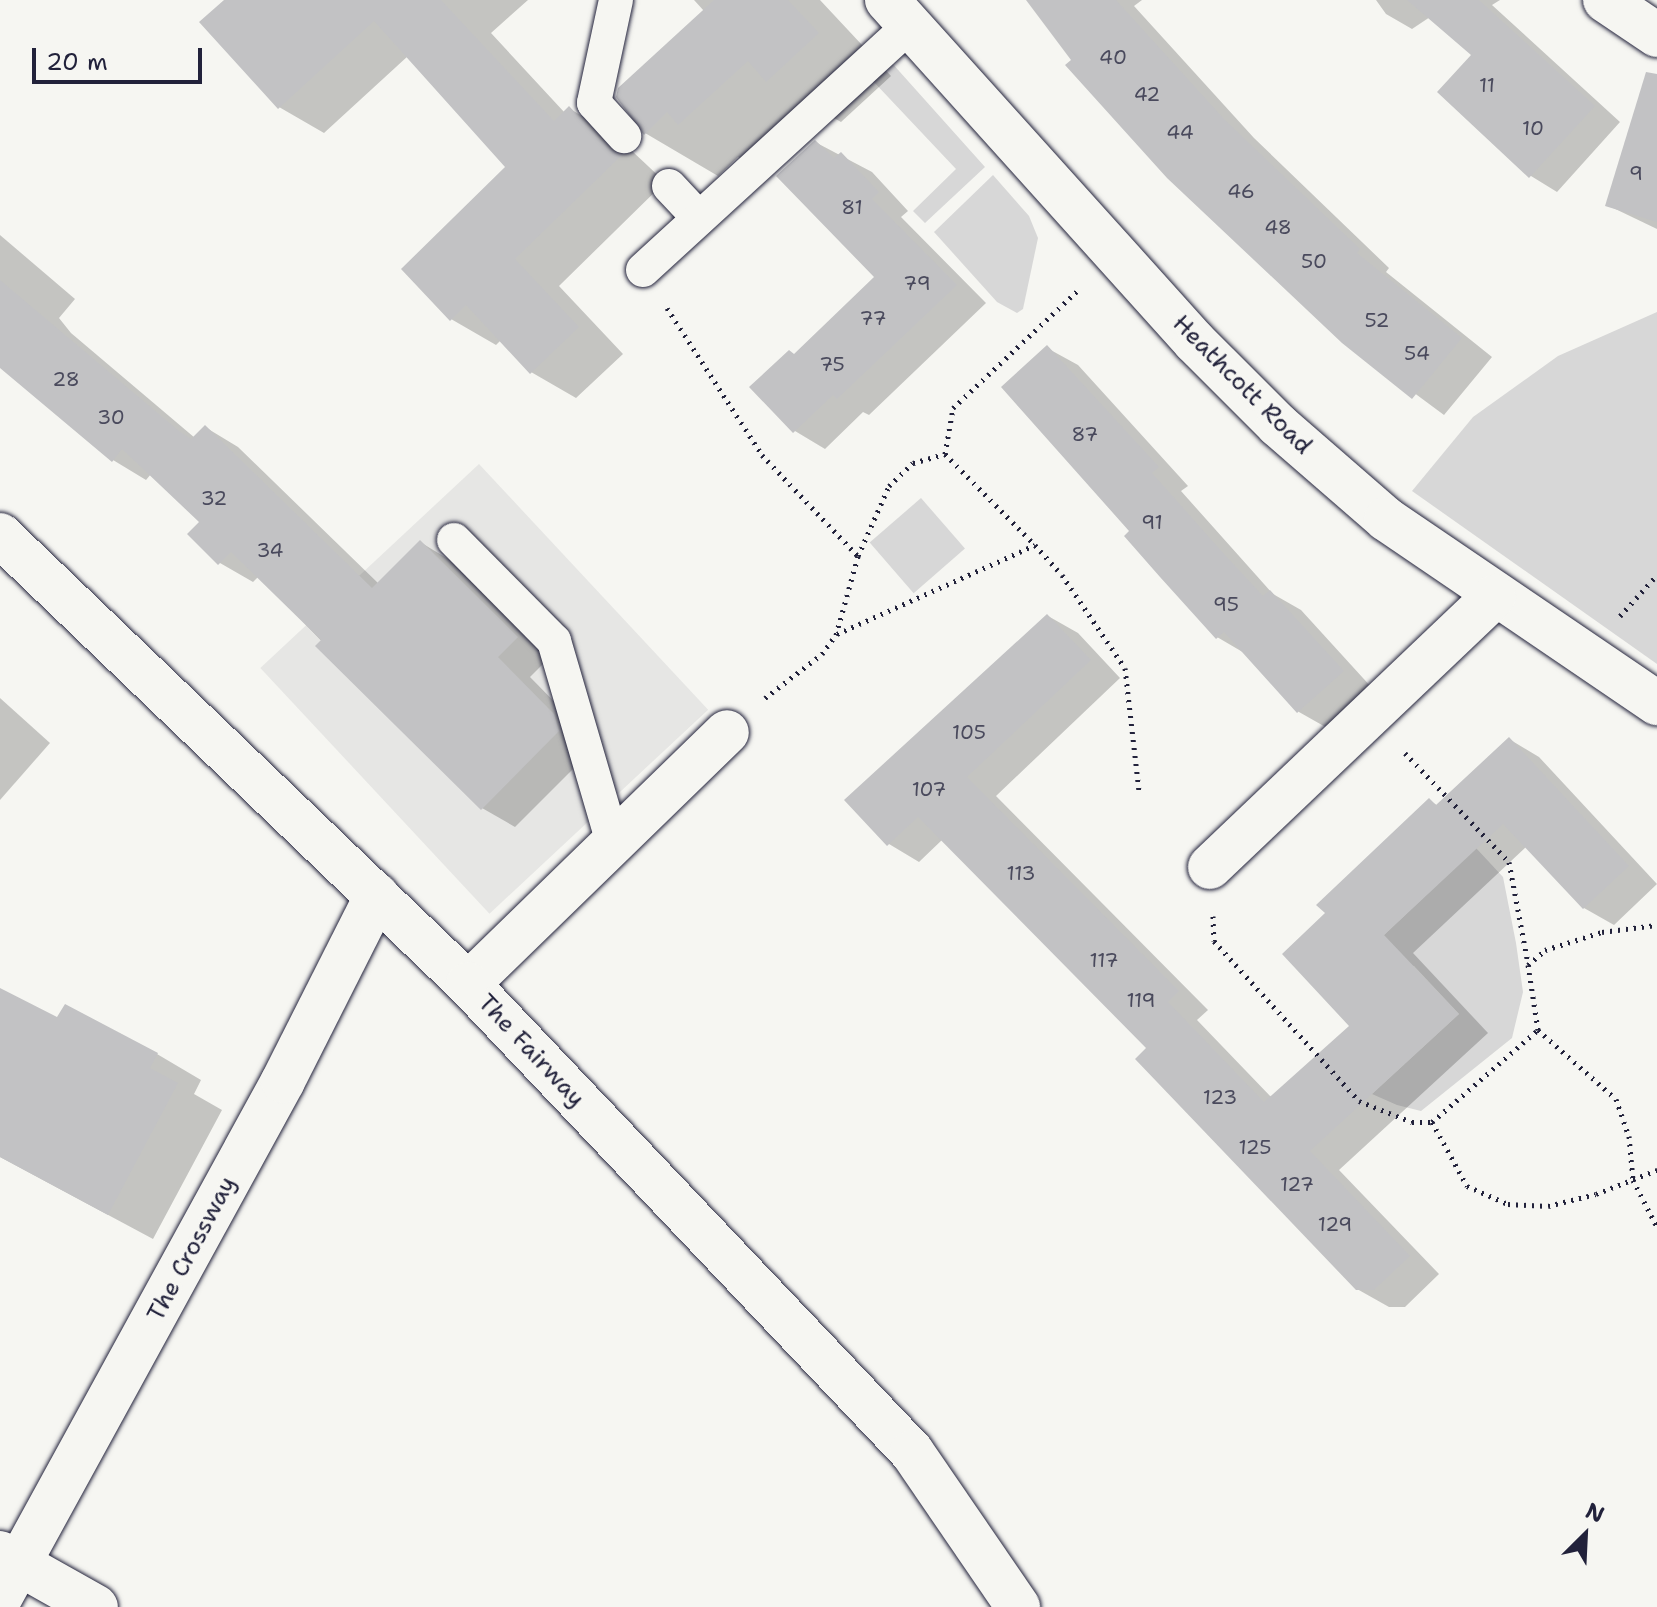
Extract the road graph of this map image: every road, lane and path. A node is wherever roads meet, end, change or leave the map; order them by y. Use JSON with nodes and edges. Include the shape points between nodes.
{"nodes":[{"id":1,"x":616,"y":0,"type":"edge"},
{"id":2,"x":1605,"y":0,"type":"edge"},
{"id":3,"x":898,"y":12,"type":"edge"},
{"id":4,"x":1657,"y":35,"type":"edge"},
{"id":5,"x":624,"y":136,"type":"dead end"},
{"id":6,"x":669,"y":186,"type":"dead end"},
{"id":7,"x":699,"y":218,"type":"junction"},
{"id":8,"x":1116,"y":254,"type":"junction"},
{"id":9,"x":643,"y":270,"type":"joint"},
{"id":10,"x":945,"y":454,"type":"junction"},
{"id":11,"x":0,"y":535,"type":"edge"},
{"id":12,"x":454,"y":540,"type":"dead end"},
{"id":13,"x":1035,"y":545,"type":"junction"},
{"id":14,"x":858,"y":556,"type":"junction"},
{"id":15,"x":1494,"y":597,"type":"junction"},
{"id":16,"x":836,"y":635,"type":"junction"},
{"id":17,"x":1657,"y":703,"type":"edge"},
{"id":18,"x":1370,"y":716,"type":"junction"},
{"id":19,"x":727,"y":732,"type":"joint"},
{"id":20,"x":1139,"y":791,"type":"dead end"},
{"id":21,"x":613,"y":843,"type":"junction"},
{"id":22,"x":1210,"y":867,"type":"joint"},
{"id":23,"x":377,"y":895,"type":"junction"},
{"id":24,"x":1657,"y":925,"type":"edge"},
{"id":25,"x":1528,"y":965,"type":"junction"},
{"id":26,"x":468,"y":984,"type":"junction"},
{"id":27,"x":1538,"y":1030,"type":"junction"},
{"id":28,"x":1432,"y":1122,"type":"junction"},
{"id":29,"x":1657,"y":1170,"type":"edge"},
{"id":30,"x":1633,"y":1180,"type":"junction"},
{"id":31,"x":1657,"y":1227,"type":"edge"},
{"id":32,"x":7,"y":1571,"type":"edge"},
{"id":33,"x":96,"y":1607,"type":"edge"},
{"id":34,"x":1018,"y":1607,"type":"edge"}],
"edges":[{"from":1,"to":5,"type":"lane","via":[[594,103]]},
{"from":2,"to":4,"type":"street"},
{"from":3,"to":7,"type":"lane"},
{"from":3,"to":8,"type":"street","name":"Heathcott Road"},
{"from":6,"to":7,"type":"lane"},
{"from":7,"to":9,"type":"lane"},
{"from":8,"to":10,"type":"path","via":[[953,408]]},
{"from":8,"to":15,"type":"street","name":"Heathcott Road","via":[[1278,425],[1386,519]]},
{"from":9,"to":14,"type":"path","via":[[762,455]]},
{"from":10,"to":13,"type":"path"},
{"from":10,"to":14,"type":"path","via":[[913,463],[889,486]]},
{"from":11,"to":23,"type":"street","name":"The Fairway"},
{"from":12,"to":21,"type":"lane","via":[[554,641]]},
{"from":13,"to":16,"type":"path"},
{"from":13,"to":20,"type":"path","via":[[1062,575],[1125,668]]},
{"from":14,"to":16,"type":"path"},
{"from":15,"to":17,"type":"street","name":"Heathcott Road","via":[[1589,653]]},
{"from":15,"to":18,"type":"street"},
{"from":16,"to":19,"type":"path","via":[[822,654],[802,665]]},
{"from":18,"to":22,"type":"street"},
{"from":18,"to":25,"type":"path","via":[[1509,862]]},
{"from":19,"to":21,"type":"street"},
{"from":21,"to":26,"type":"street"},
{"from":22,"to":28,"type":"path","via":[[1214,941],[1359,1101],[1399,1119]]},
{"from":23,"to":26,"type":"street","name":"The Fairway"},
{"from":23,"to":32,"type":"street","name":"The Crossway","via":[[283,1081]]},
{"from":24,"to":25,"type":"path","via":[[1602,932],[1545,950]]},
{"from":25,"to":27,"type":"path"},
{"from":26,"to":34,"type":"street","name":"The Fairway","via":[[912,1452]]},
{"from":27,"to":28,"type":"path"},
{"from":27,"to":30,"type":"path","via":[[1616,1099],[1629,1136]]},
{"from":28,"to":30,"type":"path","via":[[1467,1186],[1483,1197],[1548,1206]]},
{"from":29,"to":30,"type":"path"},
{"from":30,"to":31,"type":"path"},
{"from":32,"to":33,"type":"street"}]}
